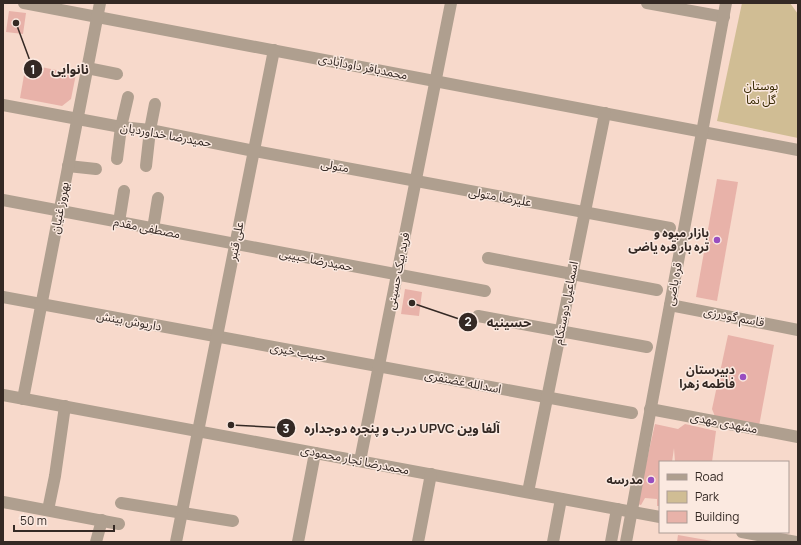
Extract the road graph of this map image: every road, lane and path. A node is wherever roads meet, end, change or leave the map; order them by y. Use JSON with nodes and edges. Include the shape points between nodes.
{"nodes":[{"id":1,"x":24,"y":3,"type":"edge"},
{"id":2,"x":100,"y":3,"type":"edge"},
{"id":3,"x":451,"y":3,"type":"edge"},
{"id":4,"x":647,"y":3,"type":"edge"},
{"id":5,"x":726,"y":3,"type":"edge"},
{"id":6,"x":97,"y":17,"type":"junction"},
{"id":7,"x":724,"y":17,"type":"junction"},
{"id":8,"x":274,"y":50,"type":"junction"},
{"id":9,"x":87,"y":68,"type":"junction"},
{"id":10,"x":117,"y":74,"type":"dead end"},
{"id":11,"x":436,"y":81,"type":"junction"},
{"id":12,"x":128,"y":96,"type":"dead end"},
{"id":13,"x":155,"y":104,"type":"dead end"},
{"id":14,"x":3,"y":105,"type":"edge"},
{"id":15,"x":605,"y":113,"type":"junction"},
{"id":16,"x":78,"y":118,"type":"junction"},
{"id":17,"x":121,"y":128,"type":"junction"},
{"id":18,"x":150,"y":130,"type":"junction"},
{"id":19,"x":702,"y":131,"type":"junction"},
{"id":20,"x":798,"y":150,"type":"edge"},
{"id":21,"x":254,"y":151,"type":"junction"},
{"id":22,"x":117,"y":159,"type":"dead end"},
{"id":23,"x":68,"y":166,"type":"junction"},
{"id":24,"x":146,"y":166,"type":"dead end"},
{"id":25,"x":96,"y":169,"type":"dead end"},
{"id":26,"x":416,"y":181,"type":"junction"},
{"id":27,"x":124,"y":191,"type":"dead end"},
{"id":28,"x":158,"y":198,"type":"dead end"},
{"id":29,"x":3,"y":200,"type":"edge"},
{"id":30,"x":59,"y":211,"type":"junction"},
{"id":31,"x":585,"y":212,"type":"junction"},
{"id":32,"x":119,"y":222,"type":"junction"},
{"id":33,"x":670,"y":228,"type":"dead end"},
{"id":34,"x":153,"y":229,"type":"junction"},
{"id":35,"x":235,"y":244,"type":"junction"},
{"id":36,"x":488,"y":258,"type":"dead end"},
{"id":37,"x":572,"y":274,"type":"junction"},
{"id":38,"x":397,"y":275,"type":"junction"},
{"id":39,"x":657,"y":290,"type":"dead end"},
{"id":40,"x":485,"y":292,"type":"dead end"},
{"id":41,"x":3,"y":297,"type":"edge"},
{"id":42,"x":42,"y":304,"type":"junction"},
{"id":43,"x":670,"y":305,"type":"junction"},
{"id":44,"x":478,"y":316,"type":"dead end"},
{"id":45,"x":798,"y":330,"type":"edge"},
{"id":46,"x":560,"y":331,"type":"junction"},
{"id":47,"x":217,"y":337,"type":"junction"},
{"id":48,"x":647,"y":347,"type":"dead end"},
{"id":49,"x":379,"y":367,"type":"junction"},
{"id":50,"x":3,"y":395,"type":"edge"},
{"id":51,"x":547,"y":398,"type":"junction"},
{"id":52,"x":23,"y":399,"type":"junction"},
{"id":53,"x":65,"y":406,"type":"junction"},
{"id":54,"x":650,"y":409,"type":"junction"},
{"id":55,"x":632,"y":413,"type":"dead end"},
{"id":56,"x":198,"y":431,"type":"junction"},
{"id":57,"x":798,"y":437,"type":"edge"},
{"id":58,"x":315,"y":453,"type":"junction"},
{"id":59,"x":360,"y":461,"type":"junction"},
{"id":60,"x":431,"y":474,"type":"junction"},
{"id":61,"x":528,"y":492,"type":"junction"},
{"id":62,"x":561,"y":498,"type":"junction"},
{"id":63,"x":3,"y":502,"type":"edge"},
{"id":64,"x":121,"y":503,"type":"dead end"},
{"id":65,"x":617,"y":509,"type":"junction"},
{"id":66,"x":48,"y":510,"type":"junction"},
{"id":67,"x":631,"y":512,"type":"junction"},
{"id":68,"x":182,"y":513,"type":"junction"},
{"id":69,"x":659,"y":517,"type":"edge"},
{"id":70,"x":102,"y":520,"type":"junction"},
{"id":71,"x":233,"y":521,"type":"dead end"},
{"id":72,"x":119,"y":524,"type":"dead end"},
{"id":73,"x":747,"y":533,"type":"edge"},
{"id":74,"x":96,"y":542,"type":"edge"},
{"id":75,"x":176,"y":542,"type":"edge"},
{"id":76,"x":298,"y":542,"type":"edge"},
{"id":77,"x":418,"y":542,"type":"edge"},
{"id":78,"x":553,"y":542,"type":"edge"},
{"id":79,"x":610,"y":542,"type":"edge"},
{"id":80,"x":626,"y":542,"type":"edge"},
{"id":81,"x":796,"y":542,"type":"edge"}],
"edges":[{"from":1,"to":6,"type":"street","name":"محمدباقر داودآبادی"},
{"from":2,"to":6,"type":"street","name":"بهروز غنیان"},
{"from":3,"to":11,"type":"street","name":"فرید بیک حسینی"},
{"from":4,"to":7,"type":"street"},
{"from":5,"to":7,"type":"street","name":"قره یاضی"},
{"from":6,"to":8,"type":"street","name":"محمدباقر داودآبادی"},
{"from":6,"to":9,"type":"street","name":"بهروز غنیان"},
{"from":7,"to":19,"type":"street","name":"قره یاضی"},
{"from":8,"to":11,"type":"street","name":"محمدباقر داودآبادی"},
{"from":8,"to":21,"type":"street","name":"علی قنبر"},
{"from":9,"to":10,"type":"street"},
{"from":9,"to":16,"type":"street","name":"بهروز غنیان"},
{"from":11,"to":15,"type":"street","name":"محمدباقر داودآبادی"},
{"from":11,"to":26,"type":"street","name":"فرید بیک حسینی"},
{"from":12,"to":17,"type":"street"},
{"from":13,"to":18,"type":"street"},
{"from":14,"to":16,"type":"street","name":"حمیدرضا خداوردیان"},
{"from":15,"to":19,"type":"street","name":"محمدباقر داودآبادی"},
{"from":15,"to":31,"type":"street","name":"اسماعیل دوستکام"},
{"from":16,"to":17,"type":"street","name":"حمیدرضا خداوردیان"},
{"from":16,"to":23,"type":"street","name":"بهروز غنیان"},
{"from":17,"to":18,"type":"street","name":"حمیدرضا خداوردیان"},
{"from":17,"to":22,"type":"street"},
{"from":18,"to":21,"type":"street","name":"حمیدرضا خداوردیان"},
{"from":18,"to":24,"type":"street"},
{"from":19,"to":20,"type":"street","name":"محمدباقر داودآبادی"},
{"from":19,"to":43,"type":"street","name":"قره یاضی"},
{"from":21,"to":26,"type":"street","name":"متولی"},
{"from":21,"to":35,"type":"street","name":"علی قنبر"},
{"from":23,"to":25,"type":"street"},
{"from":23,"to":30,"type":"street","name":"بهروز غنیان"},
{"from":26,"to":31,"type":"street","name":"علیرضا متولی"},
{"from":26,"to":38,"type":"street","name":"فرید بیک حسینی"},
{"from":27,"to":32,"type":"street"},
{"from":28,"to":34,"type":"street"},
{"from":29,"to":30,"type":"street","name":"مصطفی مقدم"},
{"from":30,"to":32,"type":"street","name":"مصطفی مقدم"},
{"from":30,"to":42,"type":"street","name":"بهروز غنیان"},
{"from":31,"to":33,"type":"street","name":"علیرضا متولی"},
{"from":31,"to":37,"type":"street","name":"اسماعیل دوستکام"},
{"from":32,"to":34,"type":"street","name":"مصطفی مقدم"},
{"from":34,"to":35,"type":"street","name":"مصطفی مقدم"},
{"from":35,"to":38,"type":"street","name":"حمیدرضا حبیبی"},
{"from":35,"to":47,"type":"street","name":"علی قنبر"},
{"from":36,"to":37,"type":"street"},
{"from":37,"to":39,"type":"street"},
{"from":37,"to":46,"type":"street","name":"اسماعیل دوستکام"},
{"from":38,"to":40,"type":"street","name":"حمیدرضا حبیبی"},
{"from":38,"to":49,"type":"street","name":"فرید بیک حسینی"},
{"from":41,"to":42,"type":"street","name":"داریوش بینش"},
{"from":42,"to":47,"type":"street","name":"داریوش بینش"},
{"from":42,"to":52,"type":"street","name":"بهروز غنیان"},
{"from":43,"to":45,"type":"street","name":"قاسم گودرزی"},
{"from":43,"to":54,"type":"street","name":"قره یاضی"},
{"from":44,"to":46,"type":"street"},
{"from":46,"to":48,"type":"street"},
{"from":46,"to":51,"type":"street","name":"اسماعیل دوستکام"},
{"from":47,"to":49,"type":"street","name":"حبیب خیری"},
{"from":47,"to":56,"type":"street","name":"علی قنبر"},
{"from":49,"to":51,"type":"street","name":"اسدالله غضنفری"},
{"from":49,"to":59,"type":"street","name":"فرید بیک حسینی"},
{"from":50,"to":52,"type":"street","name":"محمدرضا نجار محمودی"},
{"from":51,"to":55,"type":"street","name":"اسدالله غضنفری"},
{"from":51,"to":61,"type":"street","name":"اسماعیل دوستکام"},
{"from":52,"to":53,"type":"street","name":"محمدرضا نجار محمودی"},
{"from":53,"to":56,"type":"street","name":"محمدرضا نجار محمودی"},
{"from":53,"to":66,"type":"street"},
{"from":54,"to":57,"type":"street","name":"مشهدی مهدی"},
{"from":54,"to":67,"type":"street","name":"قره یاضی"},
{"from":56,"to":58,"type":"street","name":"محمدرضا نجار محمودی"},
{"from":56,"to":68,"type":"street","name":"علی قنبر"},
{"from":58,"to":59,"type":"street","name":"محمدرضا نجار محمودی"},
{"from":58,"to":76,"type":"street"},
{"from":59,"to":60,"type":"street","name":"محمدرضا نجار محمودی"},
{"from":60,"to":61,"type":"street","name":"محمدرضا نجار محمودی"},
{"from":60,"to":77,"type":"street"},
{"from":61,"to":62,"type":"street","name":"محمدرضا نجار محمودی"},
{"from":62,"to":65,"type":"street","name":"محمدرضا نجار محمودی"},
{"from":62,"to":78,"type":"street"},
{"from":63,"to":66,"type":"street"},
{"from":64,"to":68,"type":"street"},
{"from":65,"to":67,"type":"street","name":"محمدرضا نجار محمودی"},
{"from":65,"to":79,"type":"street"},
{"from":66,"to":70,"type":"street"},
{"from":67,"to":69,"type":"street","name":"محمدرضا نجار محمودی"},
{"from":67,"to":80,"type":"street","name":"قره یاضی"},
{"from":68,"to":71,"type":"street"},
{"from":68,"to":75,"type":"street","name":"علی قنبر"},
{"from":70,"to":72,"type":"street"},
{"from":70,"to":74,"type":"street"},
{"from":73,"to":81,"type":"street"}]}
